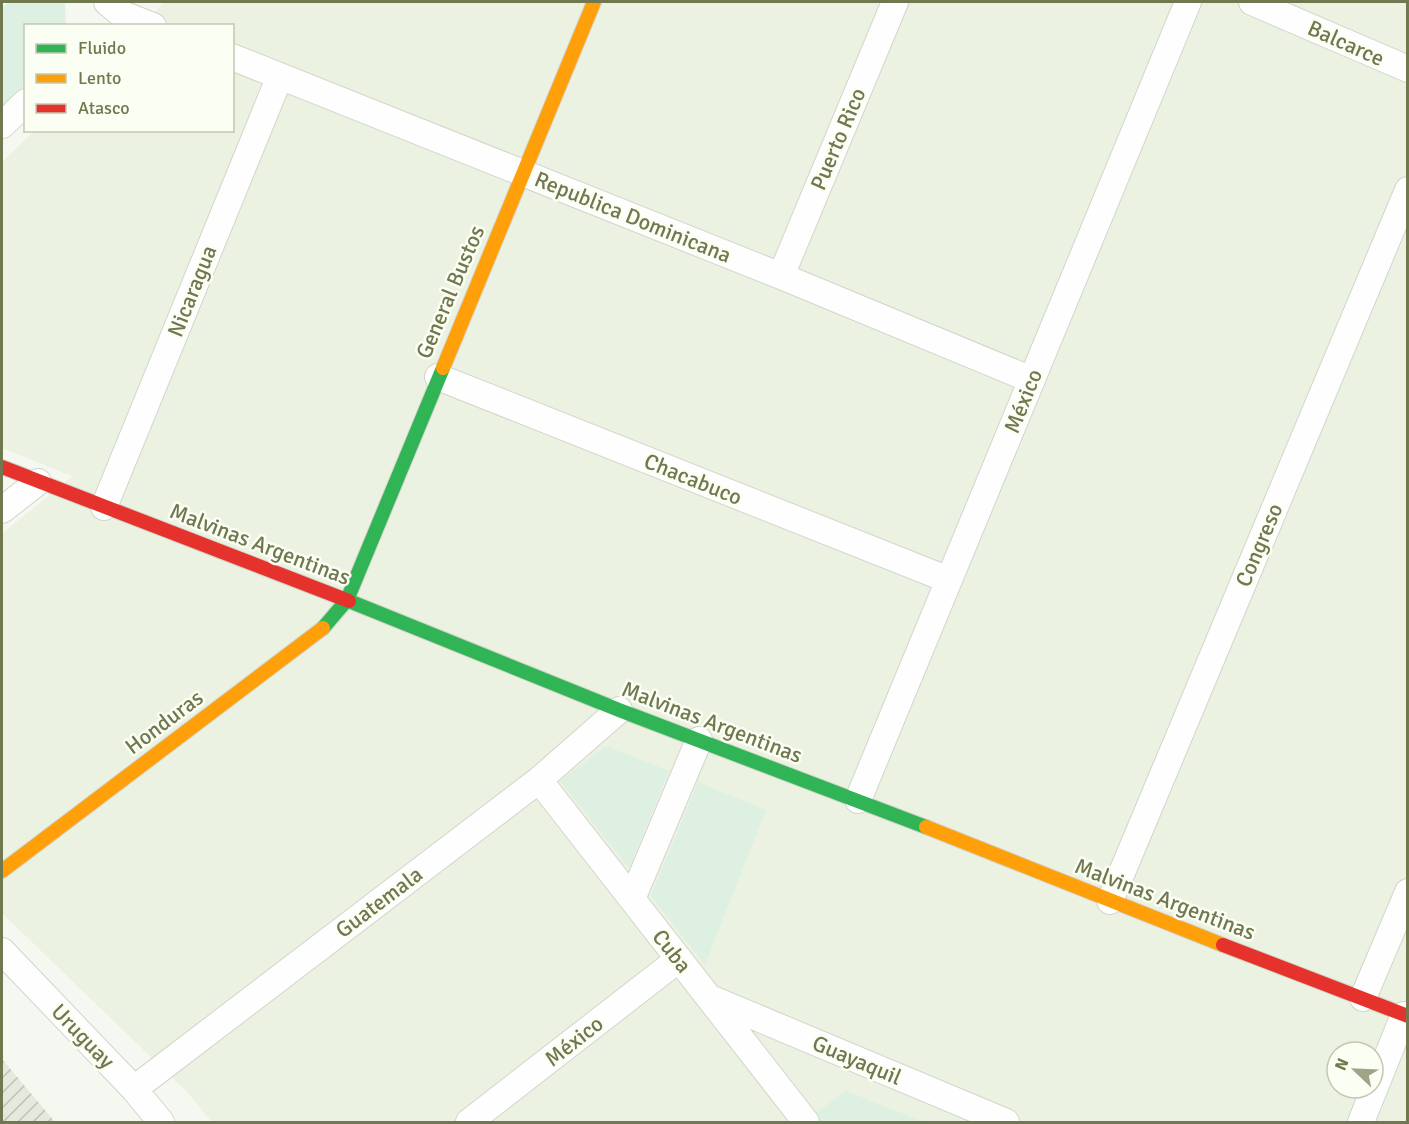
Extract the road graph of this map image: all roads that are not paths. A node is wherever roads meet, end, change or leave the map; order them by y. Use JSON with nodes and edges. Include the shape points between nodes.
{"nodes":[{"id":1,"x":594,"y":2,"type":"edge"},
{"id":2,"x":895,"y":2,"type":"edge"},
{"id":3,"x":1188,"y":2,"type":"edge"},
{"id":4,"x":1252,"y":2,"type":"edge"},
{"id":5,"x":117,"y":10,"type":"edge"},
{"id":6,"x":148,"y":24,"type":"edge"},
{"id":7,"x":234,"y":58,"type":"edge"},
{"id":8,"x":1407,"y":69,"type":"edge"},
{"id":9,"x":280,"y":76,"type":"junction"},
{"id":10,"x":24,"y":104,"type":"edge"},
{"id":11,"x":2,"y":125,"type":"edge"},
{"id":12,"x":523,"y":173,"type":"junction"},
{"id":13,"x":1407,"y":190,"type":"edge"},
{"id":14,"x":781,"y":276,"type":"junction"},
{"id":15,"x":438,"y":377,"type":"junction"},
{"id":16,"x":1032,"y":380,"type":"junction"},
{"id":17,"x":2,"y":467,"type":"edge"},
{"id":18,"x":38,"y":482,"type":"junction"},
{"id":19,"x":104,"y":507,"type":"junction"},
{"id":20,"x":2,"y":510,"type":"edge"},
{"id":21,"x":949,"y":580,"type":"junction"},
{"id":22,"x":347,"y":600,"type":"junction"},
{"id":23,"x":619,"y":710,"type":"junction"},
{"id":24,"x":699,"y":740,"type":"junction"},
{"id":25,"x":539,"y":780,"type":"junction"},
{"id":26,"x":858,"y":800,"type":"junction"},
{"id":27,"x":2,"y":872,"type":"edge"},
{"id":28,"x":1407,"y":892,"type":"edge"},
{"id":29,"x":632,"y":899,"type":"junction"},
{"id":30,"x":1110,"y":901,"type":"junction"},
{"id":31,"x":2,"y":951,"type":"edge"},
{"id":32,"x":679,"y":959,"type":"junction"},
{"id":33,"x":708,"y":997,"type":"junction"},
{"id":34,"x":1363,"y":998,"type":"junction"},
{"id":35,"x":1406,"y":1015,"type":"edge"},
{"id":36,"x":134,"y":1089,"type":"junction"},
{"id":37,"x":160,"y":1122,"type":"edge"},
{"id":38,"x":469,"y":1122,"type":"edge"},
{"id":39,"x":806,"y":1122,"type":"edge"},
{"id":40,"x":1006,"y":1122,"type":"edge"},
{"id":41,"x":1361,"y":1122,"type":"edge"}],
"edges":[{"from":1,"to":12,"type":"street","name":"General Bustos"},
{"from":2,"to":14,"type":"street","name":"Puerto Rico"},
{"from":3,"to":16,"type":"street","name":"México"},
{"from":4,"to":8,"type":"street","name":"Balcarce"},
{"from":5,"to":6,"type":"street"},
{"from":7,"to":9,"type":"street","name":"Republica Dominicana"},
{"from":9,"to":12,"type":"street","name":"Republica Dominicana"},
{"from":9,"to":19,"type":"street","name":"Nicaragua"},
{"from":10,"to":11,"type":"street"},
{"from":12,"to":14,"type":"street","name":"Republica Dominicana"},
{"from":12,"to":15,"type":"street","name":"General Bustos"},
{"from":13,"to":30,"type":"street","name":"Congreso"},
{"from":14,"to":16,"type":"street","name":"Republica Dominicana"},
{"from":15,"to":21,"type":"street","name":"Chacabuco"},
{"from":15,"to":22,"type":"street","name":"General Bustos"},
{"from":16,"to":21,"type":"street","name":"México"},
{"from":17,"to":18,"type":"street","name":"Malvinas Argentinas"},
{"from":18,"to":19,"type":"street","name":"Malvinas Argentinas"},
{"from":18,"to":20,"type":"street"},
{"from":19,"to":22,"type":"street","name":"Malvinas Argentinas"},
{"from":21,"to":26,"type":"street","name":"México"},
{"from":22,"to":23,"type":"street","name":"Malvinas Argentinas"},
{"from":22,"to":27,"type":"street","name":"Honduras","via":[[327,625]]},
{"from":23,"to":24,"type":"street","name":"Malvinas Argentinas"},
{"from":23,"to":25,"type":"street","name":"Guatemala"},
{"from":24,"to":26,"type":"street","name":"Malvinas Argentinas"},
{"from":24,"to":29,"type":"street"},
{"from":25,"to":29,"type":"street","name":"Cuba"},
{"from":25,"to":36,"type":"street","name":"Guatemala"},
{"from":26,"to":30,"type":"street","name":"Malvinas Argentinas"},
{"from":28,"to":34,"type":"street"},
{"from":29,"to":32,"type":"street","name":"Cuba"},
{"from":30,"to":34,"type":"street","name":"Malvinas Argentinas"},
{"from":31,"to":36,"type":"street","name":"Uruguay"},
{"from":32,"to":33,"type":"street","name":"Cuba"},
{"from":32,"to":38,"type":"street","name":"México"},
{"from":33,"to":39,"type":"street","name":"Cuba"},
{"from":33,"to":40,"type":"street","name":"Guayaquil"},
{"from":34,"to":35,"type":"street","name":"Malvinas Argentinas"},
{"from":35,"to":41,"type":"street"},
{"from":36,"to":37,"type":"street","name":"Uruguay"}]}
